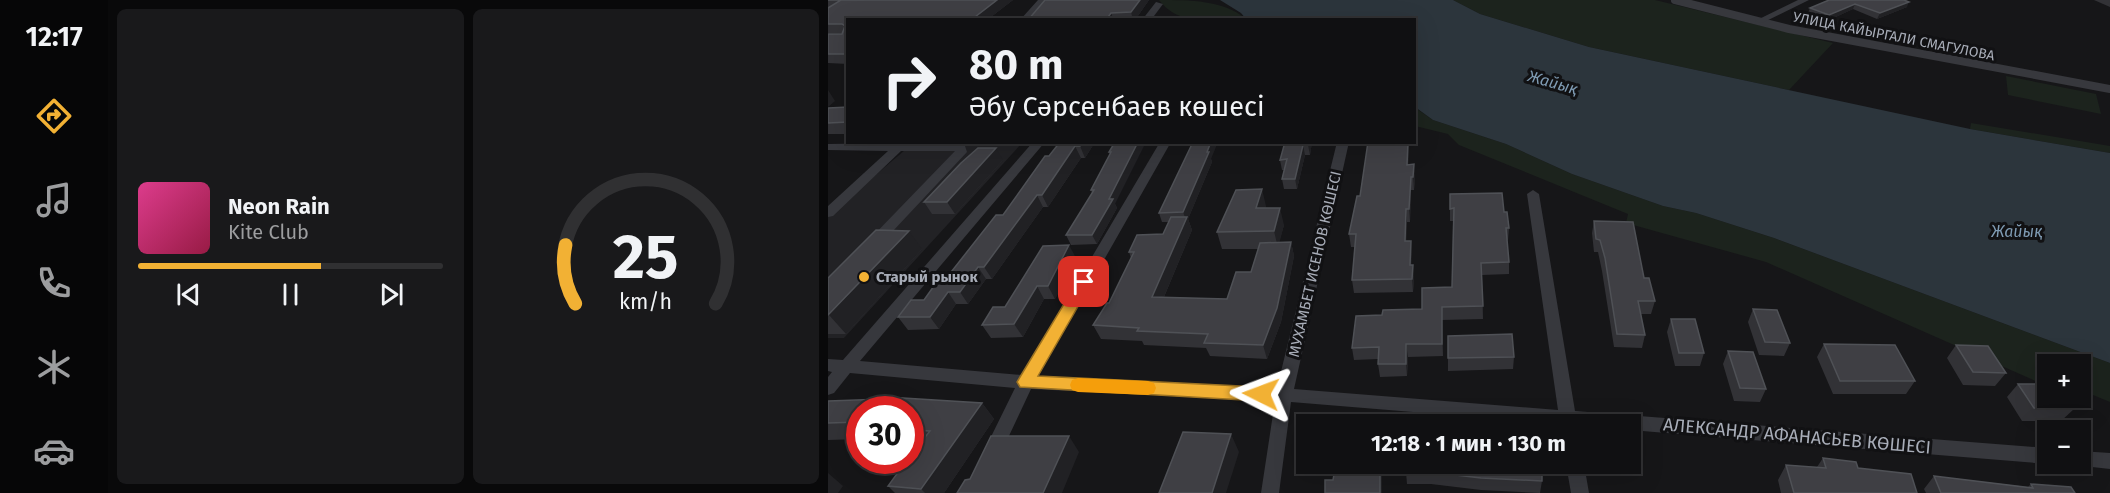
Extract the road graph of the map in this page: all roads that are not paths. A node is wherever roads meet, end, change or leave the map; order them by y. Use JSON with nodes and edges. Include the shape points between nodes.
{"nodes":[{"id":1,"x":1043,"y":0,"type":"edge"},
{"id":2,"x":1675,"y":0,"type":"edge"},
{"id":3,"x":1805,"y":0,"type":"edge"},
{"id":4,"x":1159,"y":4,"type":"dead end"},
{"id":5,"x":1026,"y":18,"type":"edge"},
{"id":6,"x":1148,"y":18,"type":"edge"},
{"id":7,"x":1759,"y":21,"type":"junction"},
{"id":8,"x":2110,"y":89,"type":"edge"},
{"id":9,"x":929,"y":144,"type":"edge"},
{"id":10,"x":1038,"y":144,"type":"edge"},
{"id":11,"x":1165,"y":144,"type":"edge"},
{"id":12,"x":1343,"y":144,"type":"edge"},
{"id":13,"x":900,"y":146,"type":"junction"},
{"id":14,"x":828,"y":147,"type":"edge"},
{"id":15,"x":1533,"y":194,"type":"dead end"},
{"id":16,"x":828,"y":213,"type":"edge"},
{"id":17,"x":863,"y":254,"type":"edge"},
{"id":18,"x":828,"y":365,"type":"edge"},
{"id":19,"x":846,"y":366,"type":"junction"},
{"id":20,"x":1026,"y":382,"type":"junction"},
{"id":21,"x":828,"y":388,"type":"edge"},
{"id":22,"x":1284,"y":395,"type":"junction"},
{"id":23,"x":1492,"y":414,"type":"edge"},
{"id":24,"x":1567,"y":414,"type":"edge"},
{"id":25,"x":1641,"y":426,"type":"edge"},
{"id":26,"x":2037,"y":455,"type":"edge"},
{"id":27,"x":2091,"y":460,"type":"edge"},
{"id":28,"x":2110,"y":461,"type":"edge"},
{"id":29,"x":987,"y":463,"type":"edge"},
{"id":30,"x":1577,"y":474,"type":"edge"},
{"id":31,"x":1270,"y":493,"type":"edge"},
{"id":32,"x":1580,"y":493,"type":"edge"}],
"edges":[{"from":1,"to":5,"type":"street"},
{"from":2,"to":7,"type":"street","name":"УЛИЦА КАЙЫРГАЛИ СМАГУЛОВА"},
{"from":3,"to":7,"type":"street"},
{"from":4,"to":6,"type":"street"},
{"from":7,"to":8,"type":"street","name":"УЛИЦА КАЙЫРГАЛИ СМАГУЛОВА"},
{"from":9,"to":13,"type":"street"},
{"from":9,"to":17,"type":"street","via":[[955,146],[961,152]]},
{"from":10,"to":19,"type":"street"},
{"from":11,"to":20,"type":"street"},
{"from":12,"to":22,"type":"street","name":"МУХАМБЕТ ИСЕНОВ КӨШЕСІ"},
{"from":13,"to":14,"type":"street"},
{"from":13,"to":16,"type":"street"},
{"from":15,"to":24,"type":"street"},
{"from":18,"to":19,"type":"street","name":"АЛЕКСАНДР АФАНАСЬЕВ КӨШЕСІ"},
{"from":19,"to":20,"type":"street","name":"АЛЕКСАНДР АФАНАСЬЕВ КӨШЕСІ"},
{"from":19,"to":21,"type":"street"},
{"from":20,"to":22,"type":"street","name":"АЛЕКСАНДР АФАНАСЬЕВ КӨШЕСІ"},
{"from":20,"to":29,"type":"street"},
{"from":22,"to":23,"type":"street","name":"АЛЕКСАНДР АФАНАСЬЕВ КӨШЕСІ"},
{"from":22,"to":31,"type":"street","name":"МУХАМБЕТ ИСЕНОВ КӨШЕСІ"},
{"from":25,"to":26,"type":"street","name":"АЛЕКСАНДР АФАНАСЬЕВ КӨШЕСІ"},
{"from":27,"to":28,"type":"street"},
{"from":30,"to":32,"type":"street"}]}
